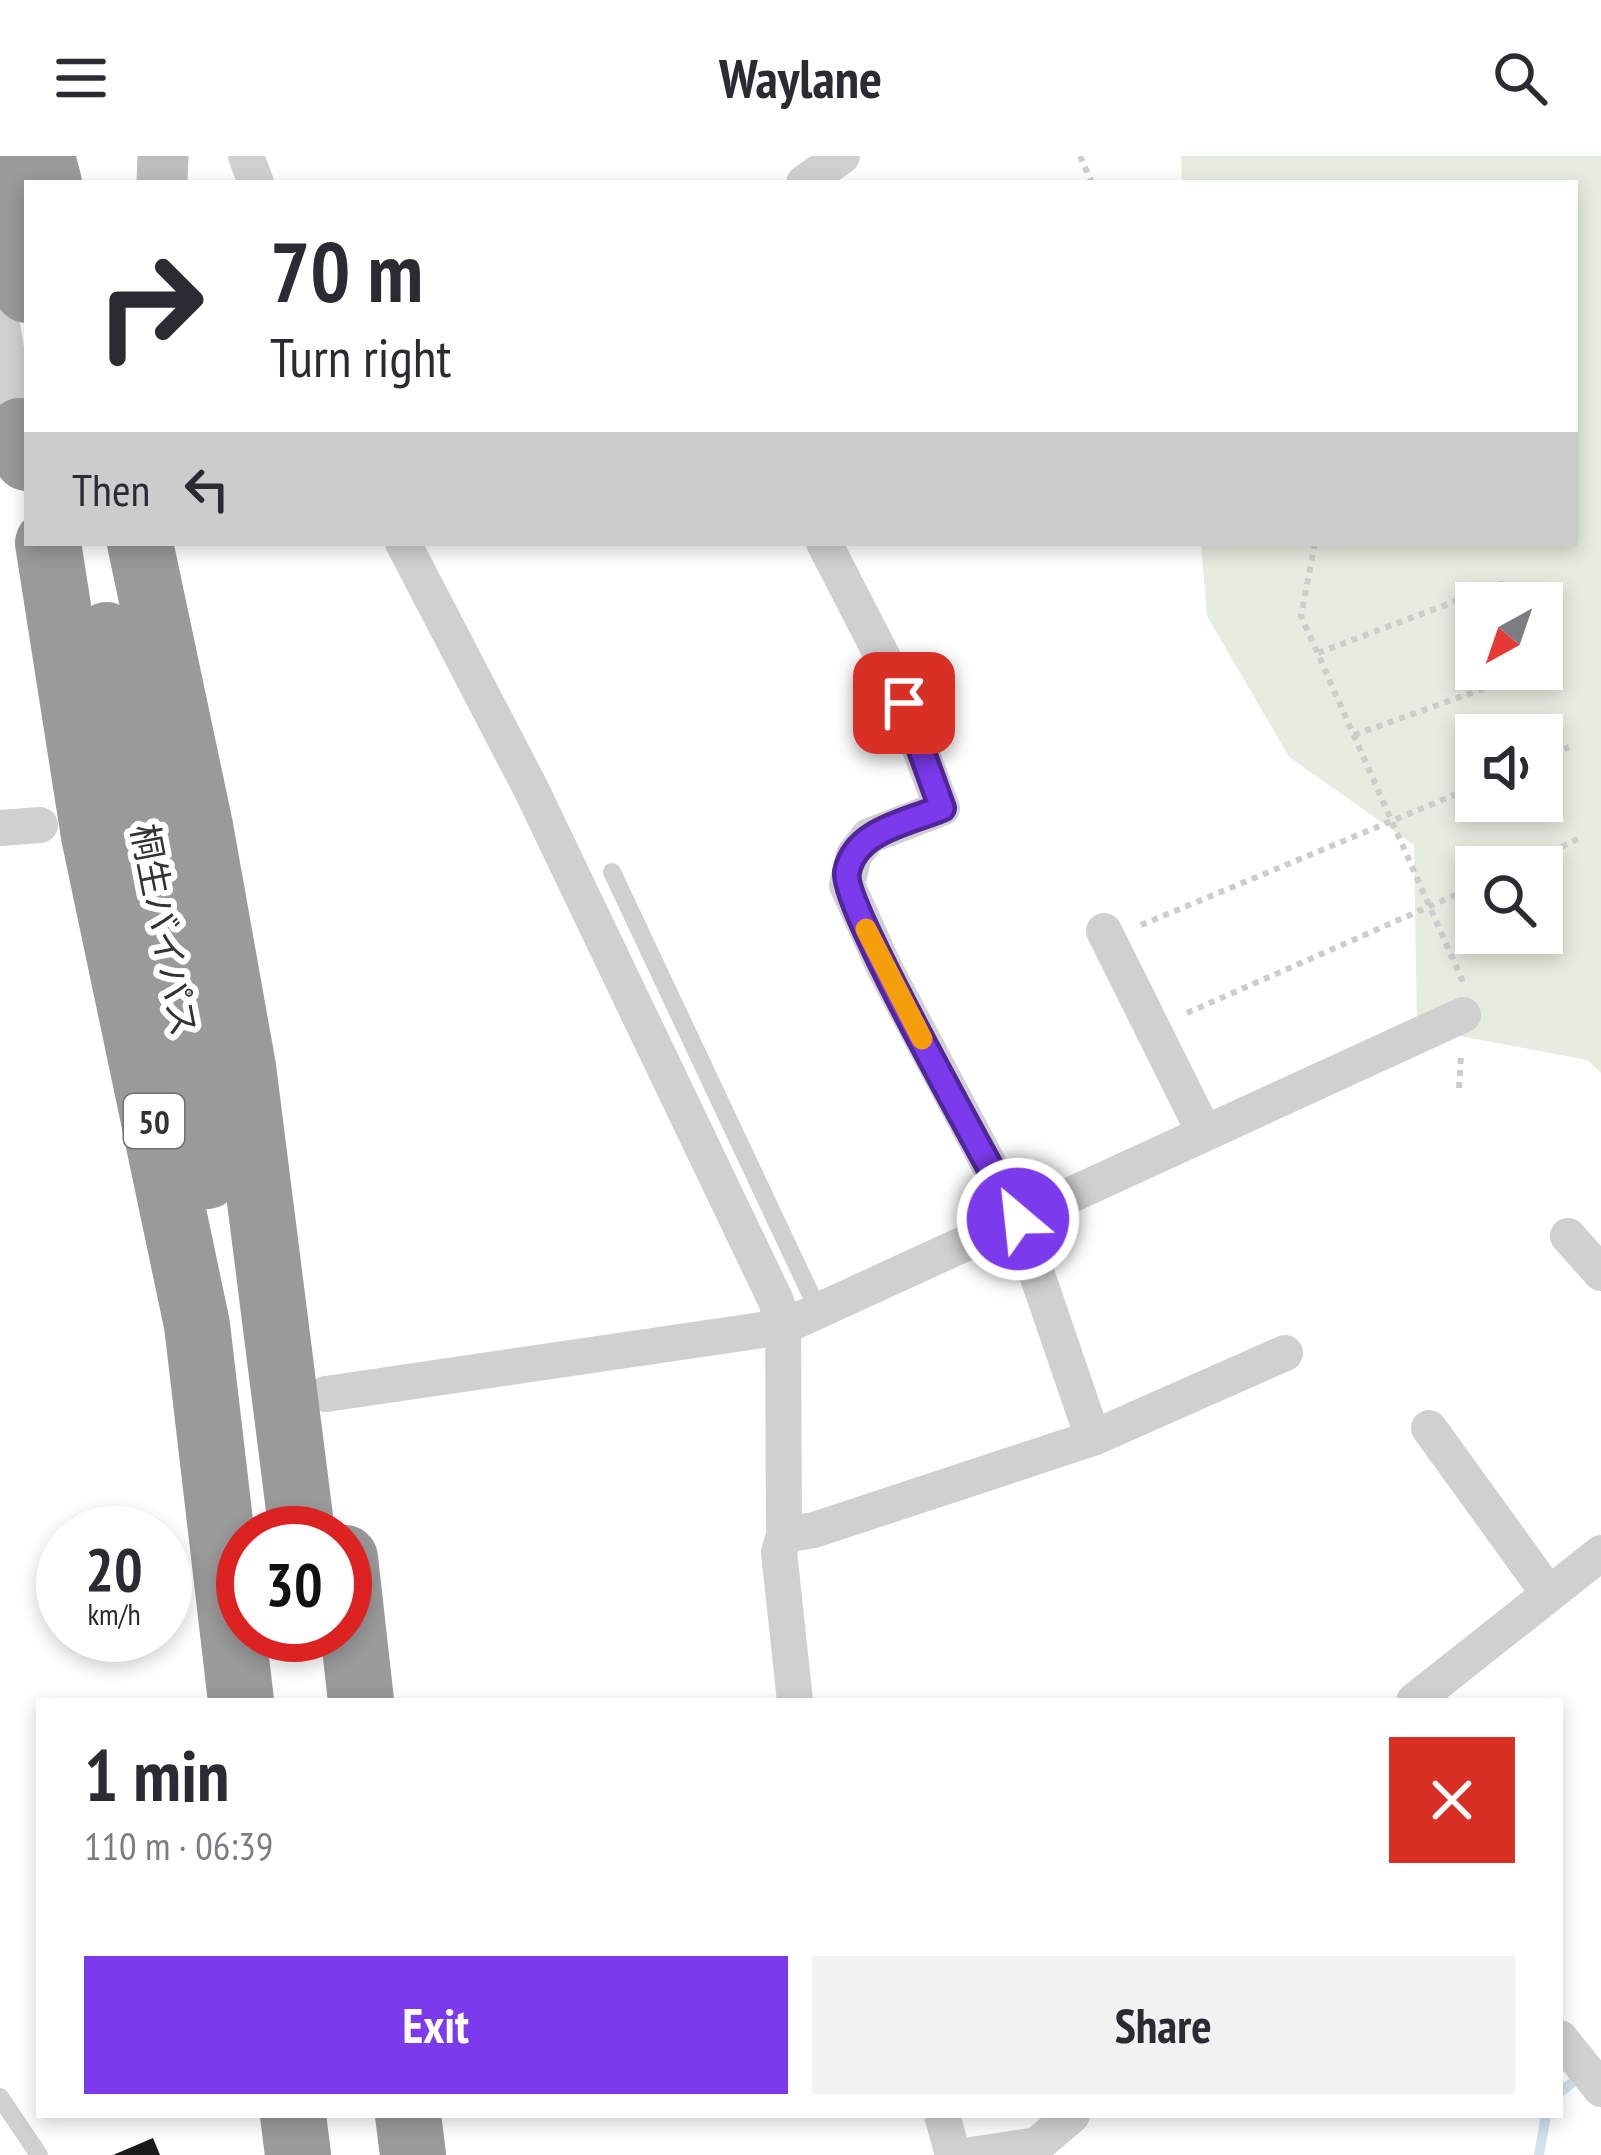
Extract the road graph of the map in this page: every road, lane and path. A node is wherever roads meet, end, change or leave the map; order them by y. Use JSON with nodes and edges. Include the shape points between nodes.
{"nodes":[{"id":1,"x":0,"y":179,"type":"edge"},
{"id":2,"x":24,"y":278,"type":"edge"},
{"id":3,"x":0,"y":313,"type":"edge"},
{"id":4,"x":19,"y":439,"type":"edge"},
{"id":5,"x":48,"y":546,"type":"edge"},
{"id":6,"x":90,"y":546,"type":"edge"},
{"id":7,"x":141,"y":546,"type":"edge"},
{"id":8,"x":185,"y":546,"type":"edge"},
{"id":9,"x":405,"y":546,"type":"edge"},
{"id":10,"x":826,"y":546,"type":"edge"},
{"id":11,"x":1314,"y":546,"type":"edge"},
{"id":12,"x":1508,"y":581,"type":"dead end"},
{"id":13,"x":1318,"y":653,"type":"junction"},
{"id":14,"x":1479,"y":690,"type":"edge"},
{"id":15,"x":1354,"y":735,"type":"junction"},
{"id":16,"x":1569,"y":747,"type":"dead end"},
{"id":17,"x":1563,"y":749,"type":"edge"},
{"id":18,"x":1455,"y":794,"type":"edge"},
{"id":19,"x":1392,"y":820,"type":"junction"},
{"id":20,"x":40,"y":825,"type":"dead end"},
{"id":21,"x":0,"y":828,"type":"edge"},
{"id":22,"x":1580,"y":838,"type":"dead end"},
{"id":23,"x":1563,"y":846,"type":"edge"},
{"id":24,"x":612,"y":872,"type":"dead end"},
{"id":25,"x":1455,"y":896,"type":"edge"},
{"id":26,"x":1431,"y":907,"type":"junction"},
{"id":27,"x":1121,"y":928,"type":"joint"},
{"id":28,"x":1187,"y":1013,"type":"dead end"},
{"id":29,"x":1463,"y":1016,"type":"junction"},
{"id":30,"x":218,"y":1069,"type":"junction"},
{"id":31,"x":1459,"y":1088,"type":"dead end"},
{"id":32,"x":1204,"y":1132,"type":"junction"},
{"id":33,"x":1018,"y":1219,"type":"junction"},
{"id":34,"x":1568,"y":1236,"type":"dead end"},
{"id":35,"x":1601,"y":1273,"type":"edge"},
{"id":36,"x":819,"y":1312,"type":"junction"},
{"id":37,"x":783,"y":1327,"type":"junction"},
{"id":38,"x":1285,"y":1353,"type":"dead end"},
{"id":39,"x":326,"y":1394,"type":"junction"},
{"id":40,"x":1429,"y":1427,"type":"dead end"},
{"id":41,"x":1094,"y":1438,"type":"junction"},
{"id":42,"x":252,"y":1506,"type":"edge"},
{"id":43,"x":297,"y":1506,"type":"edge"},
{"id":44,"x":339,"y":1506,"type":"edge"},
{"id":45,"x":784,"y":1535,"type":"junction"},
{"id":46,"x":1601,"y":1553,"type":"edge"},
{"id":47,"x":1549,"y":1594,"type":"junction"},
{"id":48,"x":272,"y":1662,"type":"edge"},
{"id":49,"x":319,"y":1662,"type":"edge"},
{"id":50,"x":357,"y":1662,"type":"edge"},
{"id":51,"x":241,"y":1698,"type":"edge"},
{"id":52,"x":277,"y":1698,"type":"edge"},
{"id":53,"x":324,"y":1698,"type":"edge"},
{"id":54,"x":361,"y":1698,"type":"edge"},
{"id":55,"x":795,"y":1698,"type":"edge"},
{"id":56,"x":1418,"y":1698,"type":"edge"},
{"id":57,"x":1563,"y":2042,"type":"edge"},
{"id":58,"x":1601,"y":2089,"type":"edge"},
{"id":59,"x":0,"y":2097,"type":"edge"},
{"id":60,"x":293,"y":2118,"type":"edge"},
{"id":61,"x":321,"y":2118,"type":"edge"},
{"id":62,"x":372,"y":2118,"type":"edge"},
{"id":63,"x":408,"y":2118,"type":"edge"},
{"id":64,"x":943,"y":2118,"type":"edge"},
{"id":65,"x":1068,"y":2118,"type":"edge"},
{"id":66,"x":1012,"y":2152,"type":"edge"},
{"id":67,"x":39,"y":2155,"type":"edge"},
{"id":68,"x":298,"y":2155,"type":"edge"},
{"id":69,"x":325,"y":2155,"type":"edge"},
{"id":70,"x":376,"y":2155,"type":"edge"},
{"id":71,"x":413,"y":2155,"type":"edge"},
{"id":72,"x":952,"y":2155,"type":"edge"},
{"id":73,"x":971,"y":2155,"type":"edge"}],
"edges":[{"from":1,"to":2,"type":"highway"},
{"from":3,"to":4,"type":"street"},
{"from":5,"to":51,"type":"highway","number":"50","via":[[94,836],[197,1325]]},
{"from":6,"to":30,"type":"highway","name":"桐生バイパス","number":"50"},
{"from":7,"to":30,"type":"highway","name":"桐生バイパス","number":"50","via":[[200,826]]},
{"from":8,"to":39,"type":"highway"},
{"from":9,"to":37,"type":"street","via":[[531,788]]},
{"from":10,"to":33,"type":"street","via":[[892,675],[942,808],[869,836],[847,885]]},
{"from":11,"to":13,"type":"path","via":[[1301,616]]},
{"from":12,"to":13,"type":"path"},
{"from":13,"to":15,"type":"path"},
{"from":14,"to":15,"type":"path"},
{"from":15,"to":19,"type":"path"},
{"from":16,"to":17,"type":"path"},
{"from":18,"to":19,"type":"path"},
{"from":19,"to":26,"type":"path"},
{"from":19,"to":27,"type":"path"},
{"from":20,"to":21,"type":"street"},
{"from":22,"to":23,"type":"path"},
{"from":24,"to":36,"type":"lane"},
{"from":25,"to":26,"type":"path"},
{"from":26,"to":28,"type":"path"},
{"from":26,"to":29,"type":"path","via":[[1463,979]]},
{"from":27,"to":32,"type":"street"},
{"from":29,"to":31,"type":"path"},
{"from":29,"to":32,"type":"street"},
{"from":30,"to":42,"type":"highway","name":"桐生バイパス","number":"50"},
{"from":30,"to":43,"type":"highway","name":"桐生バイパス","number":"50"},
{"from":32,"to":33,"type":"street"},
{"from":33,"to":36,"type":"street"},
{"from":33,"to":41,"type":"street"},
{"from":34,"to":35,"type":"street"},
{"from":36,"to":37,"type":"street"},
{"from":37,"to":39,"type":"street"},
{"from":37,"to":45,"type":"street"},
{"from":38,"to":41,"type":"street"},
{"from":39,"to":44,"type":"highway"},
{"from":40,"to":47,"type":"street"},
{"from":41,"to":45,"type":"street"},
{"from":45,"to":55,"type":"street","via":[[779,1552]]},
{"from":46,"to":47,"type":"street"},
{"from":47,"to":56,"type":"street"},
{"from":48,"to":52,"type":"highway"},
{"from":49,"to":53,"type":"highway"},
{"from":50,"to":54,"type":"highway"},
{"from":57,"to":58,"type":"street"},
{"from":59,"to":67,"type":"lane"},
{"from":60,"to":68,"type":"highway"},
{"from":61,"to":69,"type":"highway"},
{"from":62,"to":70,"type":"highway"},
{"from":63,"to":71,"type":"highway"},
{"from":64,"to":72,"type":"street"},
{"from":65,"to":66,"type":"street","via":[[1037,2145]]},
{"from":66,"to":73,"type":"street"}]}
